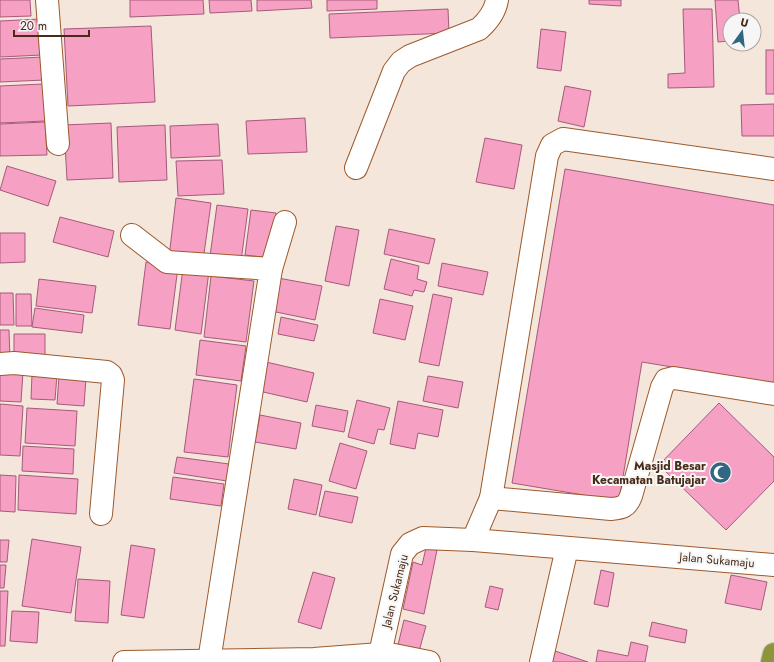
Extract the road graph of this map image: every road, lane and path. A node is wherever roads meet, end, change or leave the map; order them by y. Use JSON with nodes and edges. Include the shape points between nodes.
{"nodes":[{"id":1,"x":47,"y":0,"type":"edge"},
{"id":2,"x":497,"y":0,"type":"edge"},
{"id":3,"x":58,"y":144,"type":"dead end"},
{"id":4,"x":356,"y":168,"type":"dead end"},
{"id":5,"x":774,"y":169,"type":"edge"},
{"id":6,"x":285,"y":222,"type":"dead end"},
{"id":7,"x":132,"y":234,"type":"dead end"},
{"id":8,"x":271,"y":269,"type":"junction"},
{"id":9,"x":0,"y":364,"type":"edge"},
{"id":10,"x":774,"y":394,"type":"edge"},
{"id":11,"x":491,"y":498,"type":"junction"},
{"id":12,"x":101,"y":514,"type":"dead end"},
{"id":13,"x":473,"y":540,"type":"junction"},
{"id":14,"x":567,"y":548,"type":"junction"},
{"id":15,"x":774,"y":565,"type":"edge"},
{"id":16,"x":380,"y":654,"type":"junction"},
{"id":17,"x":774,"y":654,"type":"edge"},
{"id":18,"x":209,"y":661,"type":"edge"},
{"id":19,"x":417,"y":661,"type":"edge"},
{"id":20,"x":124,"y":662,"type":"edge"},
{"id":21,"x":541,"y":662,"type":"edge"},
{"id":22,"x":772,"y":662,"type":"edge"}],
"edges":[{"from":1,"to":3,"type":"street"},
{"from":2,"to":4,"type":"street","via":[[488,20],[479,29],[410,56],[401,62],[394,71]]},
{"from":5,"to":11,"type":"street","via":[[563,139],[552,145],[547,156]]},
{"from":6,"to":8,"type":"street"},
{"from":7,"to":8,"type":"street","via":[[167,262]]},
{"from":8,"to":18,"type":"street"},
{"from":9,"to":12,"type":"street","via":[[14,363],[107,372],[111,375],[113,380]]},
{"from":10,"to":11,"type":"street","via":[[674,378],[666,380],[631,496],[624,508],[611,510]]},
{"from":11,"to":13,"type":"street"},
{"from":13,"to":14,"type":"street","name":"Jalan Sukamaju"},
{"from":13,"to":16,"type":"street","name":"Jalan Sukamaju","via":[[423,538],[410,544],[402,554]]},
{"from":14,"to":15,"type":"street","name":"Jalan Sukamaju"},
{"from":14,"to":21,"type":"street"},
{"from":16,"to":18,"type":"street","via":[[314,659]]},
{"from":16,"to":19,"type":"street"},
{"from":17,"to":22,"type":"highway"},
{"from":18,"to":20,"type":"street"}]}
